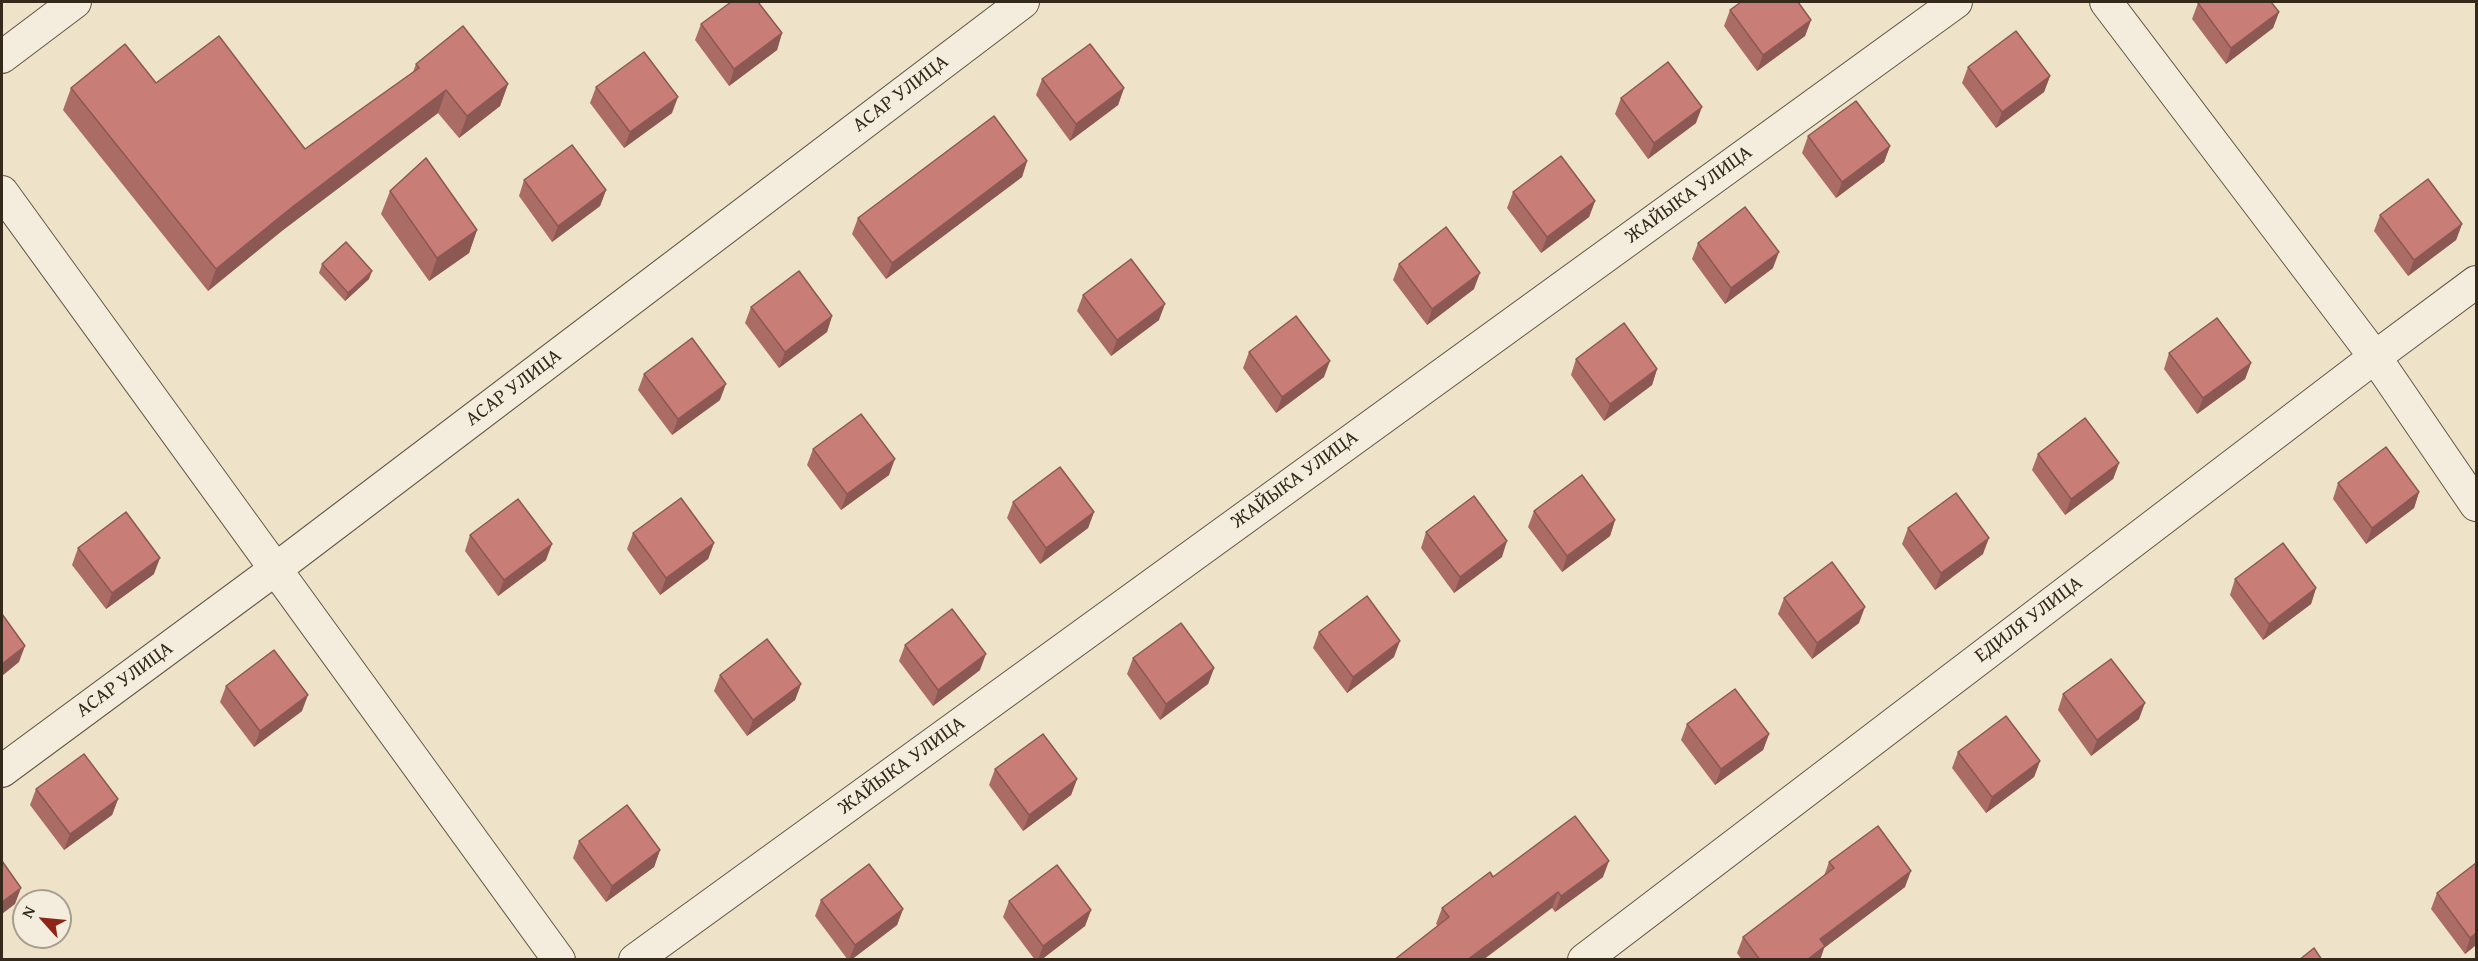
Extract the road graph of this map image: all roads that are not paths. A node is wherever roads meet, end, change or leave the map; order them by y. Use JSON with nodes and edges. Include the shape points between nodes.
{"nodes":[{"id":1,"x":75,"y":2,"type":"edge"},
{"id":2,"x":1023,"y":2,"type":"edge"},
{"id":3,"x":1956,"y":2,"type":"edge"},
{"id":4,"x":2106,"y":2,"type":"edge"},
{"id":5,"x":2,"y":57,"type":"edge"},
{"id":6,"x":2,"y":192,"type":"edge"},
{"id":7,"x":2476,"y":282,"type":"edge"},
{"id":8,"x":2375,"y":357,"type":"junction"},
{"id":9,"x":2476,"y":505,"type":"edge"},
{"id":10,"x":277,"y":568,"type":"junction"},
{"id":11,"x":2,"y":771,"type":"edge"},
{"id":12,"x":559,"y":960,"type":"edge"},
{"id":13,"x":635,"y":960,"type":"edge"},
{"id":14,"x":1584,"y":960,"type":"edge"}],
"edges":[{"from":1,"to":5,"type":"street"},
{"from":2,"to":10,"type":"street","name":"АСАР УЛИЦА"},
{"from":3,"to":13,"type":"street","name":"ЖАЙЫКА УЛИЦА"},
{"from":4,"to":8,"type":"street"},
{"from":6,"to":10,"type":"street"},
{"from":7,"to":8,"type":"street","name":"ЕДИЛЯ УЛИЦА"},
{"from":8,"to":9,"type":"street"},
{"from":8,"to":14,"type":"street","name":"ЕДИЛЯ УЛИЦА"},
{"from":10,"to":11,"type":"street","name":"АСАР УЛИЦА"},
{"from":10,"to":12,"type":"street"}]}
